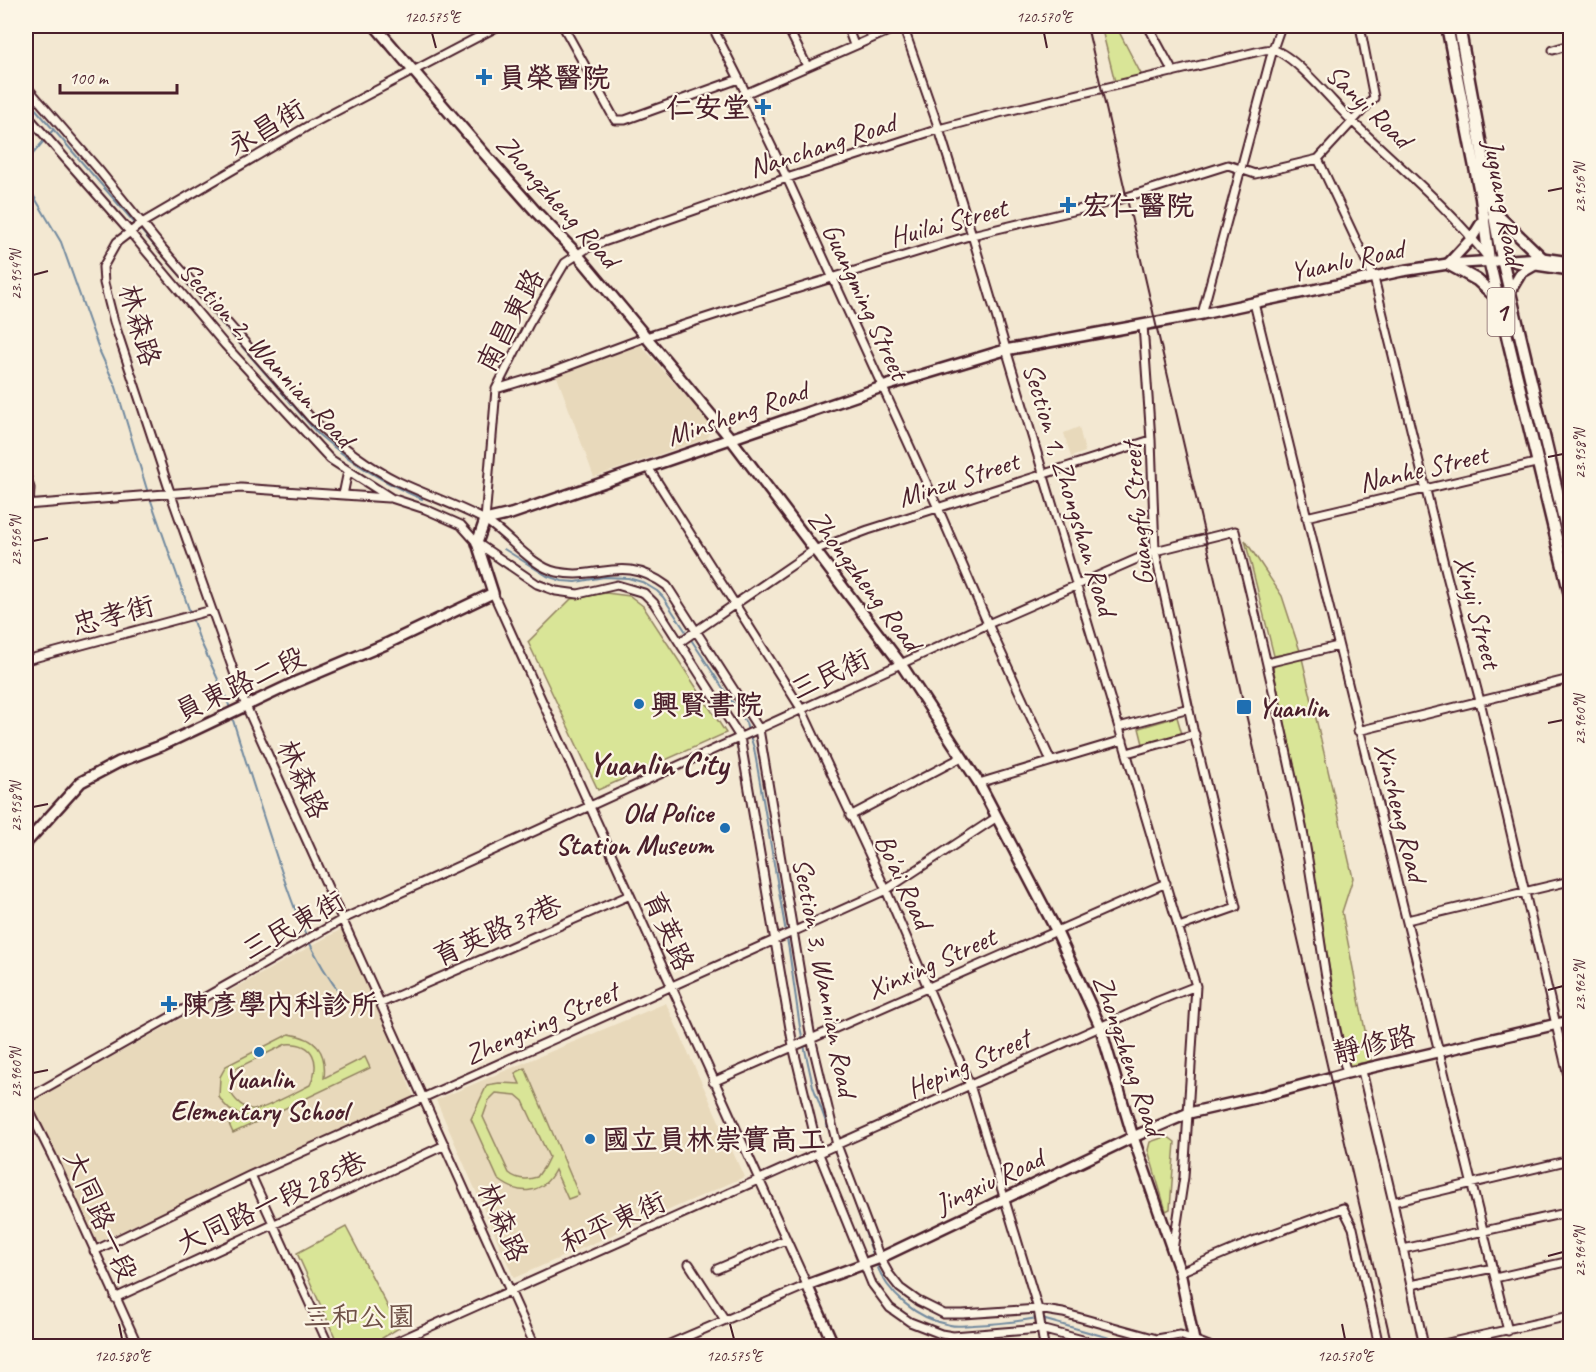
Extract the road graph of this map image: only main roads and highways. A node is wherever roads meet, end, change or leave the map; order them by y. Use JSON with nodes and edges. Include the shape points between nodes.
{"nodes":[{"id":1,"x":1447,"y":26,"type":"edge"},
{"id":2,"x":1459,"y":26,"type":"edge"},
{"id":3,"x":1489,"y":215,"type":"junction"},
{"id":4,"x":1538,"y":261,"type":"road end"},
{"id":5,"x":1448,"y":264,"type":"road end"},
{"id":6,"x":1498,"y":299,"type":"junction"},
{"id":7,"x":1570,"y":545,"type":"edge"},
{"id":8,"x":1569,"y":581,"type":"edge"},
{"id":9,"x":1570,"y":595,"type":"edge"}],
"edges":[{"from":1,"to":3,"type":"main road","name":"Juguang Road","number":"1"},
{"from":2,"to":3,"type":"main road","number":"1"},
{"from":3,"to":4,"type":"main road"},
{"from":3,"to":6,"type":"main road","name":"Juguang Road","number":"1","via":[[1489,260]]},
{"from":3,"to":7,"type":"main road","number":"1"},
{"from":5,"to":6,"type":"main road","via":[[1477,280]]},
{"from":6,"to":8,"type":"main road","name":"Juguang Road","number":"1"},
{"from":8,"to":9,"type":"main road","name":"Juguang Road","number":"1"}]}
